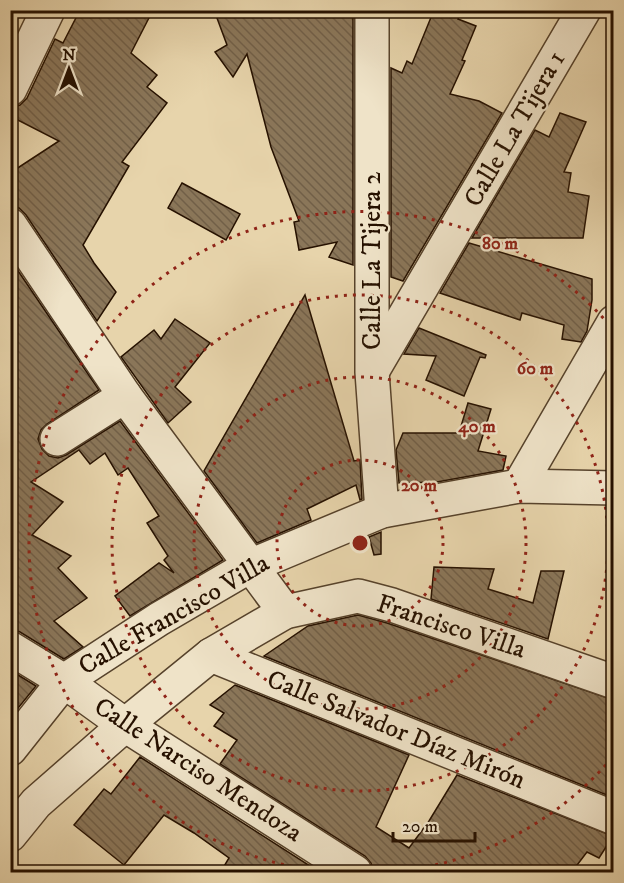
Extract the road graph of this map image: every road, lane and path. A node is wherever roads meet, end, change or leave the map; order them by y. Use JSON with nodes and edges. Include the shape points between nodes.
{"nodes":[{"id":1,"x":48,"y":10,"type":"edge"},
{"id":2,"x":372,"y":10,"type":"edge"},
{"id":3,"x":584,"y":10,"type":"edge"},
{"id":4,"x":10,"y":89,"type":"edge"},
{"id":5,"x":10,"y":225,"type":"edge"},
{"id":6,"x":614,"y":322,"type":"edge"},
{"id":7,"x":372,"y":372,"type":"junction"},
{"id":8,"x":125,"y":396,"type":"junction"},
{"id":9,"x":57,"y":439,"type":"dead end"},
{"id":10,"x":519,"y":486,"type":"junction"},
{"id":11,"x":614,"y":488,"type":"edge"},
{"id":12,"x":382,"y":511,"type":"junction"},
{"id":13,"x":250,"y":566,"type":"junction"},
{"id":14,"x":285,"y":612,"type":"junction"},
{"id":15,"x":10,"y":648,"type":"edge"},
{"id":16,"x":211,"y":655,"type":"junction"},
{"id":17,"x":63,"y":681,"type":"junction"},
{"id":18,"x":614,"y":682,"type":"edge"},
{"id":19,"x":125,"y":725,"type":"junction"},
{"id":20,"x":10,"y":749,"type":"edge"},
{"id":21,"x":614,"y":818,"type":"edge"},
{"id":22,"x":10,"y":835,"type":"edge"},
{"id":23,"x":355,"y":873,"type":"edge"}],
"edges":[{"from":1,"to":4,"type":"street"},
{"from":2,"to":7,"type":"street","name":"Calle La Tijera 2"},
{"from":3,"to":7,"type":"street","name":"Calle La Tijera 1"},
{"from":5,"to":8,"type":"street"},
{"from":6,"to":10,"type":"street"},
{"from":7,"to":12,"type":"street","name":"Calle La Tijera 2"},
{"from":8,"to":9,"type":"street"},
{"from":8,"to":13,"type":"street"},
{"from":10,"to":11,"type":"street","name":"Calle Francisco Villa"},
{"from":10,"to":12,"type":"street","name":"Calle Francisco Villa"},
{"from":12,"to":13,"type":"street","name":"Calle Francisco Villa"},
{"from":13,"to":14,"type":"street"},
{"from":13,"to":17,"type":"street","name":"Calle Francisco Villa"},
{"from":14,"to":16,"type":"street","name":"Calle Francisco Villa"},
{"from":14,"to":18,"type":"street","name":"Francisco Villa","via":[[358,596]]},
{"from":15,"to":17,"type":"street","name":"Calle Narciso Mendoza"},
{"from":16,"to":19,"type":"street","name":"Calle Francisco Villa"},
{"from":16,"to":21,"type":"street","name":"Calle Salvador Díaz Mirón"},
{"from":17,"to":19,"type":"street","name":"Calle Narciso Mendoza"},
{"from":17,"to":20,"type":"street","name":"Calle Francisco Villa"},
{"from":19,"to":22,"type":"street","name":"Calle Francisco Villa","via":[[36,804]]},
{"from":19,"to":23,"type":"street","name":"Calle Narciso Mendoza"}]}
